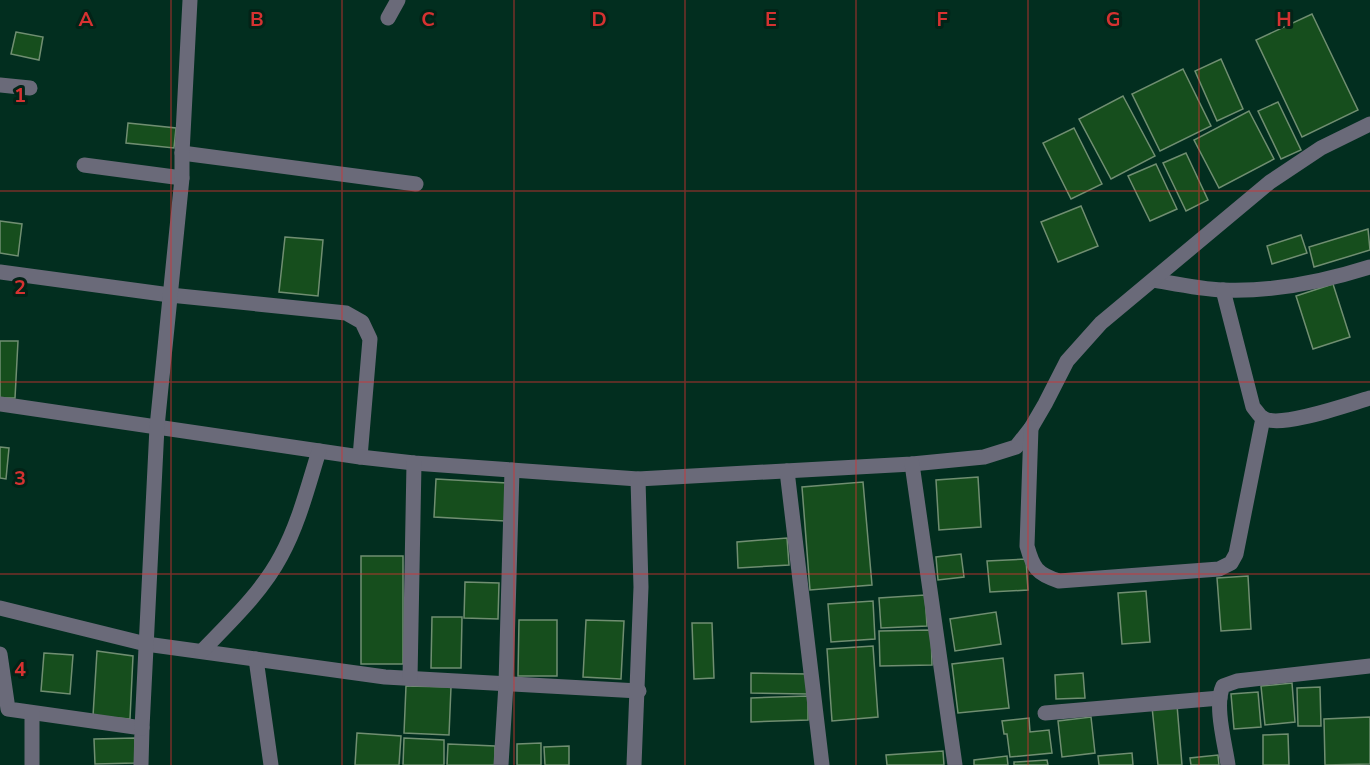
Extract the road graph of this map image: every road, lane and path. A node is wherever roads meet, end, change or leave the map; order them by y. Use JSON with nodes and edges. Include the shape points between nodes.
{"nodes":[{"id":1,"x":190,"y":0,"type":"edge"},
{"id":2,"x":398,"y":0,"type":"edge"},
{"id":3,"x":388,"y":18,"type":"dead end"},
{"id":4,"x":0,"y":85,"type":"edge"},
{"id":5,"x":30,"y":88,"type":"dead end"},
{"id":6,"x":1370,"y":124,"type":"edge"},
{"id":7,"x":182,"y":153,"type":"junction"},
{"id":8,"x":84,"y":165,"type":"dead end"},
{"id":9,"x":182,"y":178,"type":"junction"},
{"id":10,"x":416,"y":184,"type":"dead end"},
{"id":11,"x":1370,"y":267,"type":"edge"},
{"id":12,"x":0,"y":272,"type":"edge"},
{"id":13,"x":1154,"y":280,"type":"junction"},
{"id":14,"x":1223,"y":290,"type":"junction"},
{"id":15,"x":170,"y":295,"type":"junction"},
{"id":16,"x":1370,"y":398,"type":"edge"},
{"id":17,"x":0,"y":404,"type":"edge"},
{"id":18,"x":1263,"y":418,"type":"junction"},
{"id":19,"x":157,"y":427,"type":"junction"},
{"id":20,"x":1031,"y":428,"type":"junction"},
{"id":21,"x":319,"y":451,"type":"junction"},
{"id":22,"x":360,"y":457,"type":"junction"},
{"id":23,"x":414,"y":463,"type":"junction"},
{"id":24,"x":912,"y":464,"type":"junction"},
{"id":25,"x":512,"y":470,"type":"junction"},
{"id":26,"x":787,"y":471,"type":"junction"},
{"id":27,"x":638,"y":479,"type":"junction"},
{"id":28,"x":0,"y":608,"type":"edge"},
{"id":29,"x":146,"y":644,"type":"junction"},
{"id":30,"x":202,"y":651,"type":"junction"},
{"id":31,"x":0,"y":654,"type":"edge"},
{"id":32,"x":256,"y":659,"type":"junction"},
{"id":33,"x":1370,"y":666,"type":"edge"},
{"id":34,"x":410,"y":679,"type":"junction"},
{"id":35,"x":506,"y":684,"type":"junction"},
{"id":36,"x":639,"y":691,"type":"junction"},
{"id":37,"x":1220,"y":698,"type":"junction"},
{"id":38,"x":4,"y":709,"type":"edge"},
{"id":39,"x":32,"y":712,"type":"junction"},
{"id":40,"x":1045,"y":713,"type":"dead end"},
{"id":41,"x":142,"y":728,"type":"junction"},
{"id":42,"x":32,"y":765,"type":"edge"},
{"id":43,"x":141,"y":765,"type":"edge"},
{"id":44,"x":271,"y":765,"type":"edge"},
{"id":45,"x":501,"y":765,"type":"edge"},
{"id":46,"x":634,"y":765,"type":"edge"},
{"id":47,"x":822,"y":765,"type":"edge"},
{"id":48,"x":955,"y":765,"type":"edge"},
{"id":49,"x":1228,"y":765,"type":"edge"}],
"edges":[{"from":1,"to":7,"type":"street"},
{"from":2,"to":3,"type":"street"},
{"from":4,"to":5,"type":"street"},
{"from":6,"to":13,"type":"street","via":[[1321,148],[1270,182]]},
{"from":7,"to":9,"type":"street"},
{"from":7,"to":10,"type":"street"},
{"from":8,"to":9,"type":"street"},
{"from":9,"to":15,"type":"street"},
{"from":11,"to":14,"type":"street","via":[[1313,283]]},
{"from":12,"to":15,"type":"street"},
{"from":13,"to":14,"type":"street"},
{"from":13,"to":20,"type":"street","via":[[1101,323],[1067,361]]},
{"from":14,"to":18,"type":"street","via":[[1253,407]]},
{"from":15,"to":19,"type":"street"},
{"from":15,"to":22,"type":"street","via":[[346,313],[362,322],[370,339]]},
{"from":16,"to":18,"type":"street","via":[[1295,419],[1278,422]]},
{"from":17,"to":19,"type":"street"},
{"from":18,"to":20,"type":"street","via":[[1231,563],[1220,569],[1059,581],[1042,576],[1031,563],[1027,546]]},
{"from":19,"to":21,"type":"street"},
{"from":19,"to":29,"type":"street"},
{"from":20,"to":24,"type":"street","via":[[1016,447],[984,458]]},
{"from":21,"to":22,"type":"street"},
{"from":21,"to":30,"type":"street","via":[[281,556],[251,599]]},
{"from":22,"to":23,"type":"street"},
{"from":23,"to":25,"type":"street"},
{"from":23,"to":34,"type":"street"},
{"from":24,"to":26,"type":"street"},
{"from":24,"to":48,"type":"street"},
{"from":25,"to":27,"type":"street"},
{"from":25,"to":35,"type":"street"},
{"from":26,"to":27,"type":"street"},
{"from":26,"to":47,"type":"street"},
{"from":27,"to":36,"type":"street"},
{"from":28,"to":29,"type":"street"},
{"from":29,"to":30,"type":"street"},
{"from":29,"to":41,"type":"street"},
{"from":30,"to":32,"type":"street"},
{"from":31,"to":38,"type":"street"},
{"from":32,"to":34,"type":"street"},
{"from":32,"to":44,"type":"street"},
{"from":33,"to":37,"type":"street","via":[[1237,681],[1223,686]]},
{"from":34,"to":35,"type":"street"},
{"from":35,"to":36,"type":"street"},
{"from":35,"to":45,"type":"street"},
{"from":36,"to":46,"type":"street"},
{"from":37,"to":40,"type":"street"},
{"from":37,"to":49,"type":"street"},
{"from":38,"to":39,"type":"street"},
{"from":39,"to":41,"type":"street"},
{"from":39,"to":42,"type":"street"},
{"from":41,"to":43,"type":"street"}]}
